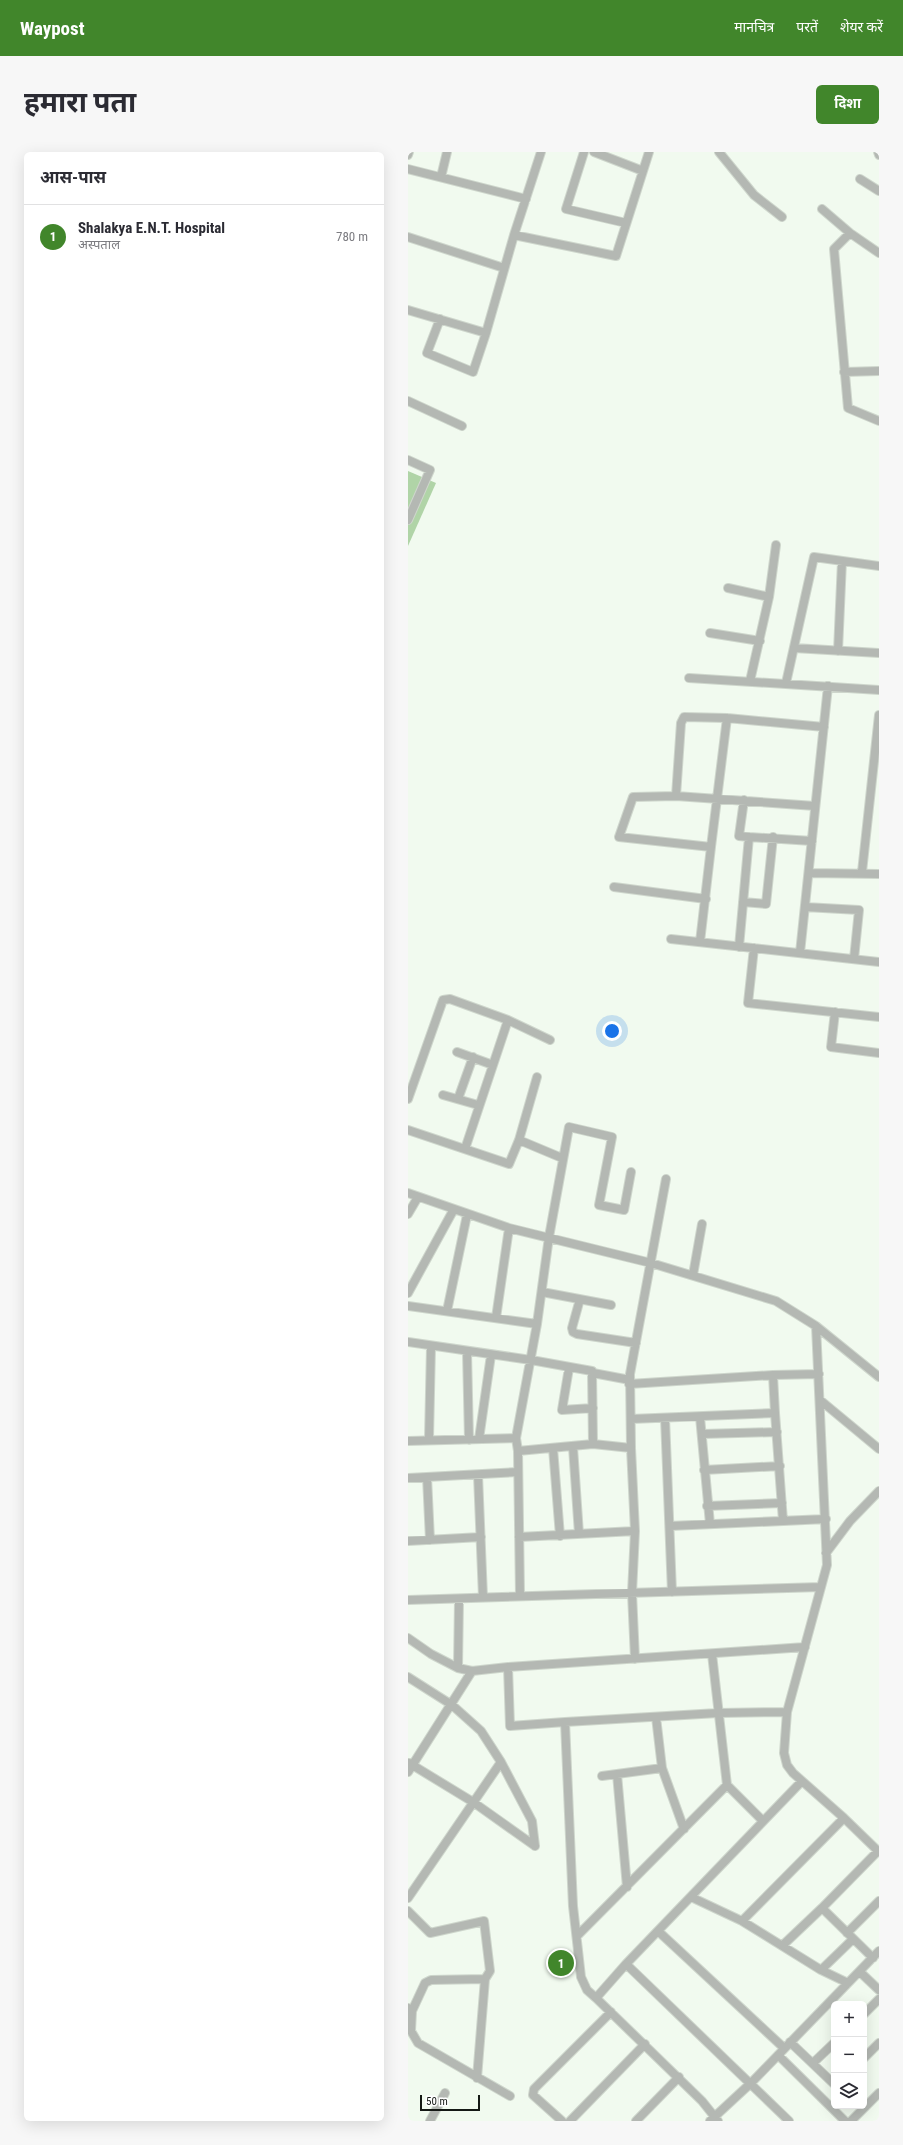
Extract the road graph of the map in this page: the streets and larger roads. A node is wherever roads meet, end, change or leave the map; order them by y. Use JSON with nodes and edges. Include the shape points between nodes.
{"nodes":[{"id":1,"x":446,"y":152,"type":"edge"},
{"id":2,"x":541,"y":152,"type":"edge"},
{"id":3,"x":584,"y":152,"type":"edge"},
{"id":4,"x":594,"y":152,"type":"edge"},
{"id":5,"x":649,"y":152,"type":"edge"},
{"id":6,"x":719,"y":152,"type":"edge"},
{"id":7,"x":878,"y":152,"type":"edge"},
{"id":8,"x":879,"y":155,"type":"edge"},
{"id":9,"x":408,"y":169,"type":"edge"},
{"id":10,"x":643,"y":171,"type":"junction"},
{"id":11,"x":441,"y":177,"type":"junction"},
{"id":12,"x":860,"y":179,"type":"dead end"},
{"id":13,"x":879,"y":192,"type":"edge"},
{"id":14,"x":526,"y":199,"type":"junction"},
{"id":15,"x":822,"y":209,"type":"dead end"},
{"id":16,"x":782,"y":217,"type":"dead end"},
{"id":17,"x":626,"y":223,"type":"junction"},
{"id":18,"x":850,"y":233,"type":"junction"},
{"id":19,"x":514,"y":235,"type":"junction"},
{"id":20,"x":408,"y":237,"type":"edge"},
{"id":21,"x":879,"y":253,"type":"edge"},
{"id":22,"x":504,"y":268,"type":"junction"},
{"id":23,"x":408,"y":310,"type":"edge"},
{"id":24,"x":440,"y":319,"type":"junction"},
{"id":25,"x":486,"y":333,"type":"junction"},
{"id":26,"x":879,"y":371,"type":"edge"},
{"id":27,"x":844,"y":372,"type":"junction"},
{"id":28,"x":408,"y":401,"type":"edge"},
{"id":29,"x":879,"y":421,"type":"edge"},
{"id":30,"x":462,"y":426,"type":"dead end"},
{"id":31,"x":408,"y":460,"type":"edge"},
{"id":32,"x":408,"y":520,"type":"edge"},
{"id":33,"x":776,"y":545,"type":"dead end"},
{"id":34,"x":842,"y":561,"type":"junction"},
{"id":35,"x":879,"y":566,"type":"edge"},
{"id":36,"x":728,"y":588,"type":"dead end"},
{"id":37,"x":769,"y":597,"type":"junction"},
{"id":38,"x":710,"y":633,"type":"dead end"},
{"id":39,"x":760,"y":641,"type":"junction"},
{"id":40,"x":794,"y":648,"type":"junction"},
{"id":41,"x":838,"y":651,"type":"junction"},
{"id":42,"x":879,"y":653,"type":"edge"},
{"id":43,"x":689,"y":678,"type":"dead end"},
{"id":44,"x":750,"y":681,"type":"junction"},
{"id":45,"x":786,"y":683,"type":"junction"},
{"id":46,"x":828,"y":686,"type":"junction"},
{"id":47,"x":879,"y":690,"type":"edge"},
{"id":48,"x":879,"y":715,"type":"edge"},
{"id":49,"x":728,"y":718,"type":"junction"},
{"id":50,"x":824,"y":728,"type":"junction"},
{"id":51,"x":877,"y":753,"type":"edge"},
{"id":52,"x":875,"y":791,"type":"edge"},
{"id":53,"x":676,"y":796,"type":"junction"},
{"id":54,"x":717,"y":798,"type":"junction"},
{"id":55,"x":744,"y":800,"type":"junction"},
{"id":56,"x":815,"y":806,"type":"junction"},
{"id":57,"x":749,"y":837,"type":"junction"},
{"id":58,"x":773,"y":837,"type":"junction"},
{"id":59,"x":812,"y":841,"type":"junction"},
{"id":60,"x":711,"y":847,"type":"junction"},
{"id":61,"x":862,"y":872,"type":"junction"},
{"id":62,"x":808,"y":873,"type":"junction"},
{"id":63,"x":879,"y":874,"type":"edge"},
{"id":64,"x":614,"y":887,"type":"dead end"},
{"id":65,"x":706,"y":899,"type":"junction"},
{"id":66,"x":743,"y":902,"type":"junction"},
{"id":67,"x":805,"y":906,"type":"junction"},
{"id":68,"x":671,"y":939,"type":"dead end"},
{"id":69,"x":700,"y":942,"type":"junction"},
{"id":70,"x":739,"y":947,"type":"junction"},
{"id":71,"x":754,"y":948,"type":"junction"},
{"id":72,"x":800,"y":953,"type":"junction"},
{"id":73,"x":854,"y":959,"type":"junction"},
{"id":74,"x":879,"y":962,"type":"edge"},
{"id":75,"x":835,"y":1012,"type":"junction"},
{"id":76,"x":879,"y":1017,"type":"edge"},
{"id":77,"x":508,"y":1020,"type":"junction"},
{"id":78,"x":550,"y":1040,"type":"dead end"},
{"id":79,"x":457,"y":1052,"type":"dead end"},
{"id":80,"x":879,"y":1053,"type":"edge"},
{"id":81,"x":473,"y":1057,"type":"junction"},
{"id":82,"x":493,"y":1064,"type":"junction"},
{"id":83,"x":537,"y":1077,"type":"dead end"},
{"id":84,"x":443,"y":1095,"type":"dead end"},
{"id":85,"x":408,"y":1099,"type":"edge"},
{"id":86,"x":458,"y":1099,"type":"junction"},
{"id":87,"x":478,"y":1105,"type":"junction"},
{"id":88,"x":408,"y":1130,"type":"edge"},
{"id":89,"x":519,"y":1140,"type":"junction"},
{"id":90,"x":465,"y":1149,"type":"junction"},
{"id":91,"x":562,"y":1158,"type":"junction"},
{"id":92,"x":631,"y":1172,"type":"dead end"},
{"id":93,"x":666,"y":1179,"type":"dead end"},
{"id":94,"x":408,"y":1193,"type":"edge"},
{"id":95,"x":418,"y":1197,"type":"junction"},
{"id":96,"x":454,"y":1209,"type":"junction"},
{"id":97,"x":408,"y":1214,"type":"edge"},
{"id":98,"x":467,"y":1215,"type":"junction"},
{"id":99,"x":702,"y":1224,"type":"dead end"},
{"id":100,"x":509,"y":1228,"type":"junction"},
{"id":101,"x":549,"y":1237,"type":"junction"},
{"id":102,"x":651,"y":1263,"type":"junction"},
{"id":103,"x":693,"y":1276,"type":"junction"},
{"id":104,"x":542,"y":1292,"type":"junction"},
{"id":105,"x":408,"y":1293,"type":"edge"},
{"id":106,"x":580,"y":1299,"type":"junction"},
{"id":107,"x":611,"y":1305,"type":"dead end"},
{"id":108,"x":408,"y":1306,"type":"edge"},
{"id":109,"x":447,"y":1311,"type":"junction"},
{"id":110,"x":496,"y":1318,"type":"junction"},
{"id":111,"x":537,"y":1324,"type":"junction"},
{"id":112,"x":816,"y":1326,"type":"junction"},
{"id":113,"x":408,"y":1342,"type":"edge"},
{"id":114,"x":636,"y":1343,"type":"junction"},
{"id":115,"x":431,"y":1346,"type":"junction"},
{"id":116,"x":467,"y":1352,"type":"junction"},
{"id":117,"x":491,"y":1355,"type":"junction"},
{"id":118,"x":531,"y":1360,"type":"junction"},
{"id":119,"x":569,"y":1368,"type":"junction"},
{"id":120,"x":594,"y":1373,"type":"junction"},
{"id":121,"x":819,"y":1374,"type":"junction"},
{"id":122,"x":773,"y":1375,"type":"junction"},
{"id":123,"x":879,"y":1377,"type":"edge"},
{"id":124,"x":629,"y":1382,"type":"junction"},
{"id":125,"x":820,"y":1400,"type":"junction"},
{"id":126,"x":593,"y":1408,"type":"junction"},
{"id":127,"x":775,"y":1413,"type":"junction"},
{"id":128,"x":700,"y":1417,"type":"junction"},
{"id":129,"x":665,"y":1418,"type":"junction"},
{"id":130,"x":631,"y":1419,"type":"junction"},
{"id":131,"x":777,"y":1432,"type":"junction"},
{"id":132,"x":702,"y":1434,"type":"junction"},
{"id":133,"x":516,"y":1438,"type":"junction"},
{"id":134,"x":429,"y":1439,"type":"junction"},
{"id":135,"x":479,"y":1439,"type":"junction"},
{"id":136,"x":469,"y":1440,"type":"junction"},
{"id":137,"x":408,"y":1441,"type":"edge"},
{"id":138,"x":593,"y":1444,"type":"junction"},
{"id":139,"x":573,"y":1447,"type":"junction"},
{"id":140,"x":553,"y":1448,"type":"junction"},
{"id":141,"x":631,"y":1448,"type":"junction"},
{"id":142,"x":879,"y":1449,"type":"edge"},
{"id":143,"x":518,"y":1451,"type":"junction"},
{"id":144,"x":780,"y":1466,"type":"junction"},
{"id":145,"x":704,"y":1470,"type":"junction"},
{"id":146,"x":518,"y":1472,"type":"junction"},
{"id":147,"x":478,"y":1475,"type":"junction"},
{"id":148,"x":427,"y":1477,"type":"junction"},
{"id":149,"x":408,"y":1478,"type":"edge"},
{"id":150,"x":879,"y":1491,"type":"edge"},
{"id":151,"x":782,"y":1503,"type":"junction"},
{"id":152,"x":707,"y":1506,"type":"junction"},
{"id":153,"x":826,"y":1519,"type":"junction"},
{"id":154,"x":783,"y":1521,"type":"junction"},
{"id":155,"x":710,"y":1524,"type":"junction"},
{"id":156,"x":670,"y":1526,"type":"junction"},
{"id":157,"x":635,"y":1531,"type":"junction"},
{"id":158,"x":579,"y":1534,"type":"junction"},
{"id":159,"x":560,"y":1536,"type":"junction"},
{"id":160,"x":481,"y":1537,"type":"junction"},
{"id":161,"x":519,"y":1537,"type":"junction"},
{"id":162,"x":430,"y":1540,"type":"junction"},
{"id":163,"x":408,"y":1541,"type":"edge"},
{"id":164,"x":826,"y":1553,"type":"junction"},
{"id":165,"x":821,"y":1586,"type":"junction"},
{"id":166,"x":672,"y":1592,"type":"junction"},
{"id":167,"x":632,"y":1593,"type":"junction"},
{"id":168,"x":520,"y":1596,"type":"junction"},
{"id":169,"x":482,"y":1597,"type":"junction"},
{"id":170,"x":459,"y":1599,"type":"junction"},
{"id":171,"x":408,"y":1600,"type":"edge"},
{"id":172,"x":408,"y":1638,"type":"edge"},
{"id":173,"x":804,"y":1647,"type":"junction"},
{"id":174,"x":712,"y":1654,"type":"junction"},
{"id":175,"x":635,"y":1659,"type":"junction"},
{"id":176,"x":508,"y":1667,"type":"junction"},
{"id":177,"x":458,"y":1668,"type":"junction"},
{"id":178,"x":472,"y":1671,"type":"junction"},
{"id":179,"x":408,"y":1677,"type":"edge"},
{"id":180,"x":452,"y":1703,"type":"junction"},
{"id":181,"x":787,"y":1712,"type":"junction"},
{"id":182,"x":718,"y":1713,"type":"junction"},
{"id":183,"x":656,"y":1717,"type":"junction"},
{"id":184,"x":565,"y":1722,"type":"junction"},
{"id":185,"x":501,"y":1762,"type":"junction"},
{"id":186,"x":409,"y":1767,"type":"edge"},
{"id":187,"x":662,"y":1768,"type":"junction"},
{"id":188,"x":617,"y":1774,"type":"junction"},
{"id":189,"x":602,"y":1776,"type":"dead end"},
{"id":190,"x":801,"y":1782,"type":"junction"},
{"id":191,"x":727,"y":1785,"type":"junction"},
{"id":192,"x":473,"y":1802,"type":"junction"},
{"id":193,"x":844,"y":1818,"type":"junction"},
{"id":194,"x":763,"y":1821,"type":"junction"},
{"id":195,"x":684,"y":1829,"type":"junction"},
{"id":196,"x":878,"y":1852,"type":"edge"},
{"id":197,"x":627,"y":1887,"type":"junction"},
{"id":198,"x":690,"y":1897,"type":"junction"},
{"id":199,"x":408,"y":1898,"type":"edge"},
{"id":200,"x":879,"y":1901,"type":"edge"},
{"id":201,"x":822,"y":1908,"type":"junction"},
{"id":202,"x":408,"y":1911,"type":"edge"},
{"id":203,"x":742,"y":1921,"type":"junction"},
{"id":204,"x":658,"y":1931,"type":"junction"},
{"id":205,"x":577,"y":1936,"type":"junction"},
{"id":206,"x":850,"y":1936,"type":"junction"},
{"id":207,"x":783,"y":1945,"type":"junction"},
{"id":208,"x":879,"y":1951,"type":"edge"},
{"id":209,"x":873,"y":1958,"type":"junction"},
{"id":210,"x":626,"y":1964,"type":"junction"},
{"id":211,"x":822,"y":1970,"type":"junction"},
{"id":212,"x":860,"y":1972,"type":"junction"},
{"id":213,"x":485,"y":1978,"type":"junction"},
{"id":214,"x":848,"y":1983,"type":"junction"},
{"id":215,"x":879,"y":1990,"type":"edge"},
{"id":216,"x":596,"y":1998,"type":"junction"},
{"id":217,"x":879,"y":1999,"type":"edge"},
{"id":218,"x":410,"y":2009,"type":"edge"},
{"id":219,"x":867,"y":2011,"type":"edge"},
{"id":220,"x":611,"y":2012,"type":"junction"},
{"id":221,"x":879,"y":2043,"type":"edge"},
{"id":222,"x":645,"y":2044,"type":"junction"},
{"id":223,"x":787,"y":2045,"type":"junction"},
{"id":224,"x":831,"y":2045,"type":"edge"},
{"id":225,"x":778,"y":2055,"type":"junction"},
{"id":226,"x":867,"y":2055,"type":"edge"},
{"id":227,"x":812,"y":2063,"type":"junction"},
{"id":228,"x":477,"y":2078,"type":"junction"},
{"id":229,"x":679,"y":2078,"type":"junction"},
{"id":230,"x":831,"y":2081,"type":"edge"},
{"id":231,"x":751,"y":2083,"type":"junction"},
{"id":232,"x":445,"y":2093,"type":"dead end"},
{"id":233,"x":879,"y":2093,"type":"edge"},
{"id":234,"x":510,"y":2096,"type":"dead end"},
{"id":235,"x":867,"y":2102,"type":"edge"},
{"id":236,"x":858,"y":2109,"type":"edge"},
{"id":237,"x":714,"y":2120,"type":"edge"},
{"id":238,"x":430,"y":2121,"type":"edge"},
{"id":239,"x":562,"y":2121,"type":"edge"},
{"id":240,"x":570,"y":2121,"type":"edge"},
{"id":241,"x":636,"y":2121,"type":"edge"},
{"id":242,"x":789,"y":2121,"type":"edge"},
{"id":243,"x":845,"y":2121,"type":"edge"},
{"id":244,"x":851,"y":2121,"type":"edge"}],
"edges":[{"from":1,"to":11,"type":"street"},
{"from":2,"to":14,"type":"street"},
{"from":3,"to":17,"type":"street","via":[[566,209]]},
{"from":4,"to":10,"type":"street"},
{"from":5,"to":10,"type":"street"},
{"from":6,"to":16,"type":"street","via":[[754,195]]},
{"from":7,"to":8,"type":"street"},
{"from":9,"to":11,"type":"street"},
{"from":10,"to":17,"type":"street"},
{"from":11,"to":14,"type":"street"},
{"from":12,"to":13,"type":"street"},
{"from":14,"to":19,"type":"street"},
{"from":15,"to":18,"type":"street"},
{"from":17,"to":19,"type":"street","via":[[616,256]]},
{"from":18,"to":21,"type":"street"},
{"from":18,"to":27,"type":"street","via":[[834,249]]},
{"from":19,"to":22,"type":"street"},
{"from":20,"to":22,"type":"street"},
{"from":22,"to":25,"type":"street"},
{"from":23,"to":24,"type":"street"},
{"from":24,"to":25,"type":"street"},
{"from":24,"to":25,"type":"street","via":[[428,353],[473,372]]},
{"from":26,"to":27,"type":"street"},
{"from":27,"to":29,"type":"street","via":[[848,408]]},
{"from":28,"to":30,"type":"street"},
{"from":31,"to":32,"type":"street","via":[[430,470]]},
{"from":33,"to":37,"type":"street"},
{"from":34,"to":35,"type":"street"},
{"from":34,"to":40,"type":"street","via":[[814,557]]},
{"from":34,"to":41,"type":"street"},
{"from":36,"to":37,"type":"street"},
{"from":37,"to":39,"type":"street"},
{"from":38,"to":39,"type":"street"},
{"from":39,"to":44,"type":"street"},
{"from":40,"to":41,"type":"street"},
{"from":40,"to":45,"type":"street"},
{"from":41,"to":42,"type":"street"},
{"from":43,"to":44,"type":"street"},
{"from":44,"to":45,"type":"street"},
{"from":45,"to":46,"type":"street"},
{"from":46,"to":47,"type":"street"},
{"from":46,"to":50,"type":"street"},
{"from":48,"to":51,"type":"street"},
{"from":49,"to":50,"type":"street"},
{"from":49,"to":53,"type":"street","via":[[684,717],[681,723]]},
{"from":49,"to":54,"type":"street"},
{"from":50,"to":56,"type":"street"},
{"from":51,"to":52,"type":"street"},
{"from":52,"to":61,"type":"street"},
{"from":53,"to":54,"type":"street"},
{"from":53,"to":60,"type":"street","via":[[633,796],[619,838]]},
{"from":54,"to":55,"type":"street"},
{"from":54,"to":60,"type":"street"},
{"from":55,"to":56,"type":"street"},
{"from":55,"to":57,"type":"street","via":[[740,836]]},
{"from":56,"to":59,"type":"street"},
{"from":57,"to":58,"type":"street"},
{"from":57,"to":66,"type":"street"},
{"from":58,"to":59,"type":"street"},
{"from":58,"to":66,"type":"street","via":[[766,904]]},
{"from":59,"to":62,"type":"street"},
{"from":60,"to":65,"type":"street"},
{"from":61,"to":62,"type":"street"},
{"from":61,"to":63,"type":"street"},
{"from":62,"to":67,"type":"street"},
{"from":64,"to":65,"type":"street"},
{"from":65,"to":69,"type":"street"},
{"from":66,"to":70,"type":"street"},
{"from":67,"to":72,"type":"street"},
{"from":67,"to":73,"type":"street","via":[[860,910]]},
{"from":68,"to":69,"type":"street"},
{"from":69,"to":70,"type":"street"},
{"from":70,"to":71,"type":"street"},
{"from":71,"to":72,"type":"street"},
{"from":71,"to":75,"type":"street","via":[[748,1003]]},
{"from":72,"to":73,"type":"street"},
{"from":73,"to":74,"type":"street"},
{"from":75,"to":76,"type":"street"},
{"from":75,"to":80,"type":"street","via":[[831,1047]]},
{"from":77,"to":78,"type":"street"},
{"from":77,"to":82,"type":"street"},
{"from":77,"to":85,"type":"street","via":[[450,999],[443,1000]]},
{"from":79,"to":81,"type":"street"},
{"from":81,"to":82,"type":"street"},
{"from":81,"to":86,"type":"street"},
{"from":82,"to":87,"type":"street"},
{"from":83,"to":89,"type":"street"},
{"from":84,"to":86,"type":"street"},
{"from":86,"to":87,"type":"street"},
{"from":87,"to":90,"type":"street"},
{"from":88,"to":90,"type":"street"},
{"from":89,"to":90,"type":"street","via":[[509,1164]]},
{"from":89,"to":91,"type":"street"},
{"from":91,"to":92,"type":"street","via":[[569,1127],[612,1137],[599,1205],[624,1210]]},
{"from":91,"to":101,"type":"street"},
{"from":93,"to":102,"type":"street"},
{"from":94,"to":95,"type":"street"},
{"from":95,"to":96,"type":"street"},
{"from":95,"to":97,"type":"street"},
{"from":96,"to":98,"type":"street"},
{"from":96,"to":105,"type":"street"},
{"from":98,"to":100,"type":"street"},
{"from":98,"to":109,"type":"street"},
{"from":99,"to":103,"type":"street"},
{"from":100,"to":101,"type":"street"},
{"from":100,"to":110,"type":"street"},
{"from":101,"to":102,"type":"street"},
{"from":101,"to":104,"type":"street"},
{"from":102,"to":103,"type":"street"},
{"from":102,"to":114,"type":"street"},
{"from":103,"to":112,"type":"street","via":[[776,1301]]},
{"from":104,"to":106,"type":"street"},
{"from":104,"to":111,"type":"street"},
{"from":106,"to":107,"type":"street"},
{"from":106,"to":114,"type":"street","via":[[572,1332]]},
{"from":108,"to":109,"type":"street"},
{"from":109,"to":110,"type":"street"},
{"from":110,"to":111,"type":"street"},
{"from":111,"to":118,"type":"street"},
{"from":112,"to":121,"type":"street"},
{"from":112,"to":123,"type":"street"},
{"from":113,"to":115,"type":"street"},
{"from":114,"to":124,"type":"street"},
{"from":115,"to":116,"type":"street"},
{"from":115,"to":134,"type":"street"},
{"from":116,"to":117,"type":"street"},
{"from":116,"to":136,"type":"street"},
{"from":117,"to":118,"type":"street"},
{"from":117,"to":135,"type":"street"},
{"from":118,"to":119,"type":"street"},
{"from":118,"to":133,"type":"street"},
{"from":119,"to":120,"type":"street"},
{"from":119,"to":126,"type":"street","via":[[562,1410]]},
{"from":120,"to":124,"type":"street"},
{"from":120,"to":126,"type":"street"},
{"from":121,"to":122,"type":"street"},
{"from":121,"to":125,"type":"street"},
{"from":122,"to":124,"type":"street"},
{"from":122,"to":127,"type":"street"},
{"from":124,"to":130,"type":"street"},
{"from":125,"to":142,"type":"street"},
{"from":125,"to":153,"type":"street"},
{"from":126,"to":138,"type":"street"},
{"from":127,"to":128,"type":"street"},
{"from":127,"to":131,"type":"street"},
{"from":128,"to":129,"type":"street"},
{"from":128,"to":132,"type":"street"},
{"from":129,"to":130,"type":"street"},
{"from":129,"to":156,"type":"street"},
{"from":130,"to":141,"type":"street"},
{"from":131,"to":132,"type":"street"},
{"from":131,"to":144,"type":"street"},
{"from":132,"to":145,"type":"street"},
{"from":133,"to":135,"type":"street"},
{"from":133,"to":143,"type":"street"},
{"from":134,"to":136,"type":"street"},
{"from":134,"to":137,"type":"street"},
{"from":135,"to":136,"type":"street"},
{"from":138,"to":139,"type":"street"},
{"from":138,"to":141,"type":"street"},
{"from":139,"to":140,"type":"street"},
{"from":139,"to":158,"type":"street"},
{"from":140,"to":143,"type":"street"},
{"from":140,"to":159,"type":"street"},
{"from":141,"to":157,"type":"street"},
{"from":143,"to":146,"type":"street"},
{"from":144,"to":145,"type":"street"},
{"from":144,"to":151,"type":"street"},
{"from":145,"to":152,"type":"street"},
{"from":146,"to":147,"type":"street"},
{"from":146,"to":161,"type":"street"},
{"from":147,"to":148,"type":"street"},
{"from":147,"to":160,"type":"street"},
{"from":148,"to":149,"type":"street"},
{"from":148,"to":162,"type":"street"},
{"from":150,"to":164,"type":"street","via":[[850,1521]]},
{"from":151,"to":152,"type":"street"},
{"from":151,"to":154,"type":"street"},
{"from":152,"to":155,"type":"street"},
{"from":153,"to":154,"type":"street"},
{"from":153,"to":164,"type":"street"},
{"from":154,"to":155,"type":"street"},
{"from":155,"to":156,"type":"street"},
{"from":156,"to":166,"type":"street"},
{"from":157,"to":158,"type":"street"},
{"from":157,"to":167,"type":"street"},
{"from":158,"to":159,"type":"street"},
{"from":159,"to":161,"type":"street"},
{"from":160,"to":162,"type":"street"},
{"from":160,"to":169,"type":"street"},
{"from":161,"to":168,"type":"street"},
{"from":162,"to":163,"type":"street"},
{"from":164,"to":165,"type":"street","via":[[827,1565]]},
{"from":165,"to":166,"type":"street"},
{"from":165,"to":173,"type":"street"},
{"from":166,"to":167,"type":"street"},
{"from":167,"to":168,"type":"street"},
{"from":167,"to":175,"type":"street"},
{"from":168,"to":169,"type":"street"},
{"from":169,"to":170,"type":"street"},
{"from":170,"to":171,"type":"street"},
{"from":170,"to":177,"type":"street"},
{"from":172,"to":177,"type":"street"},
{"from":173,"to":174,"type":"street"},
{"from":173,"to":181,"type":"street"},
{"from":174,"to":175,"type":"street"},
{"from":174,"to":182,"type":"street"},
{"from":175,"to":176,"type":"street"},
{"from":176,"to":178,"type":"street"},
{"from":176,"to":184,"type":"street","via":[[510,1726]]},
{"from":177,"to":178,"type":"street"},
{"from":178,"to":180,"type":"street"},
{"from":179,"to":180,"type":"street"},
{"from":180,"to":185,"type":"street","via":[[481,1731]]},
{"from":180,"to":186,"type":"street"},
{"from":181,"to":182,"type":"street"},
{"from":181,"to":190,"type":"street","via":[[784,1753],[787,1764]]},
{"from":182,"to":183,"type":"street"},
{"from":182,"to":191,"type":"street"},
{"from":183,"to":184,"type":"street"},
{"from":183,"to":187,"type":"street"},
{"from":184,"to":205,"type":"street","via":[[573,1906]]},
{"from":185,"to":192,"type":"street"},
{"from":185,"to":192,"type":"street","via":[[532,1821],[535,1846]]},
{"from":186,"to":192,"type":"street"},
{"from":187,"to":188,"type":"street"},
{"from":187,"to":195,"type":"street"},
{"from":188,"to":189,"type":"street"},
{"from":188,"to":197,"type":"street"},
{"from":190,"to":193,"type":"street"},
{"from":190,"to":194,"type":"street"},
{"from":191,"to":194,"type":"street"},
{"from":191,"to":195,"type":"street"},
{"from":192,"to":199,"type":"street"},
{"from":193,"to":196,"type":"street"},
{"from":193,"to":203,"type":"street"},
{"from":194,"to":198,"type":"street"},
{"from":195,"to":197,"type":"street"},
{"from":196,"to":201,"type":"street"},
{"from":197,"to":205,"type":"street"},
{"from":198,"to":203,"type":"street"},
{"from":198,"to":204,"type":"street"},
{"from":200,"to":206,"type":"street"},
{"from":201,"to":206,"type":"street"},
{"from":201,"to":207,"type":"street"},
{"from":202,"to":213,"type":"street","via":[[430,1933],[484,1921],[490,1971]]},
{"from":203,"to":207,"type":"street"},
{"from":204,"to":210,"type":"street"},
{"from":204,"to":223,"type":"street"},
{"from":205,"to":216,"type":"street","via":[[583,1984]]},
{"from":206,"to":209,"type":"street"},
{"from":206,"to":211,"type":"street"},
{"from":207,"to":211,"type":"street"},
{"from":208,"to":209,"type":"street"},
{"from":209,"to":212,"type":"street"},
{"from":210,"to":216,"type":"street"},
{"from":210,"to":231,"type":"street"},
{"from":211,"to":214,"type":"street"},
{"from":212,"to":214,"type":"street"},
{"from":212,"to":215,"type":"street"},
{"from":213,"to":218,"type":"street","via":[[425,1982]]},
{"from":213,"to":228,"type":"street"},
{"from":214,"to":223,"type":"street"},
{"from":216,"to":220,"type":"street"},
{"from":217,"to":219,"type":"street"},
{"from":218,"to":228,"type":"street","via":[[412,2031],[418,2043]]},
{"from":220,"to":222,"type":"street"},
{"from":220,"to":239,"type":"street","via":[[534,2089],[533,2095],[537,2100]]},
{"from":221,"to":226,"type":"street"},
{"from":222,"to":229,"type":"street"},
{"from":222,"to":240,"type":"street"},
{"from":223,"to":225,"type":"street"},
{"from":223,"to":227,"type":"street"},
{"from":224,"to":227,"type":"street"},
{"from":225,"to":231,"type":"street"},
{"from":225,"to":243,"type":"street"},
{"from":227,"to":230,"type":"street"},
{"from":228,"to":234,"type":"street"},
{"from":229,"to":237,"type":"street","via":[[702,2101]]},
{"from":229,"to":241,"type":"street"},
{"from":231,"to":237,"type":"street"},
{"from":231,"to":242,"type":"street"},
{"from":232,"to":238,"type":"street"},
{"from":233,"to":235,"type":"street"},
{"from":236,"to":244,"type":"street"}]}
